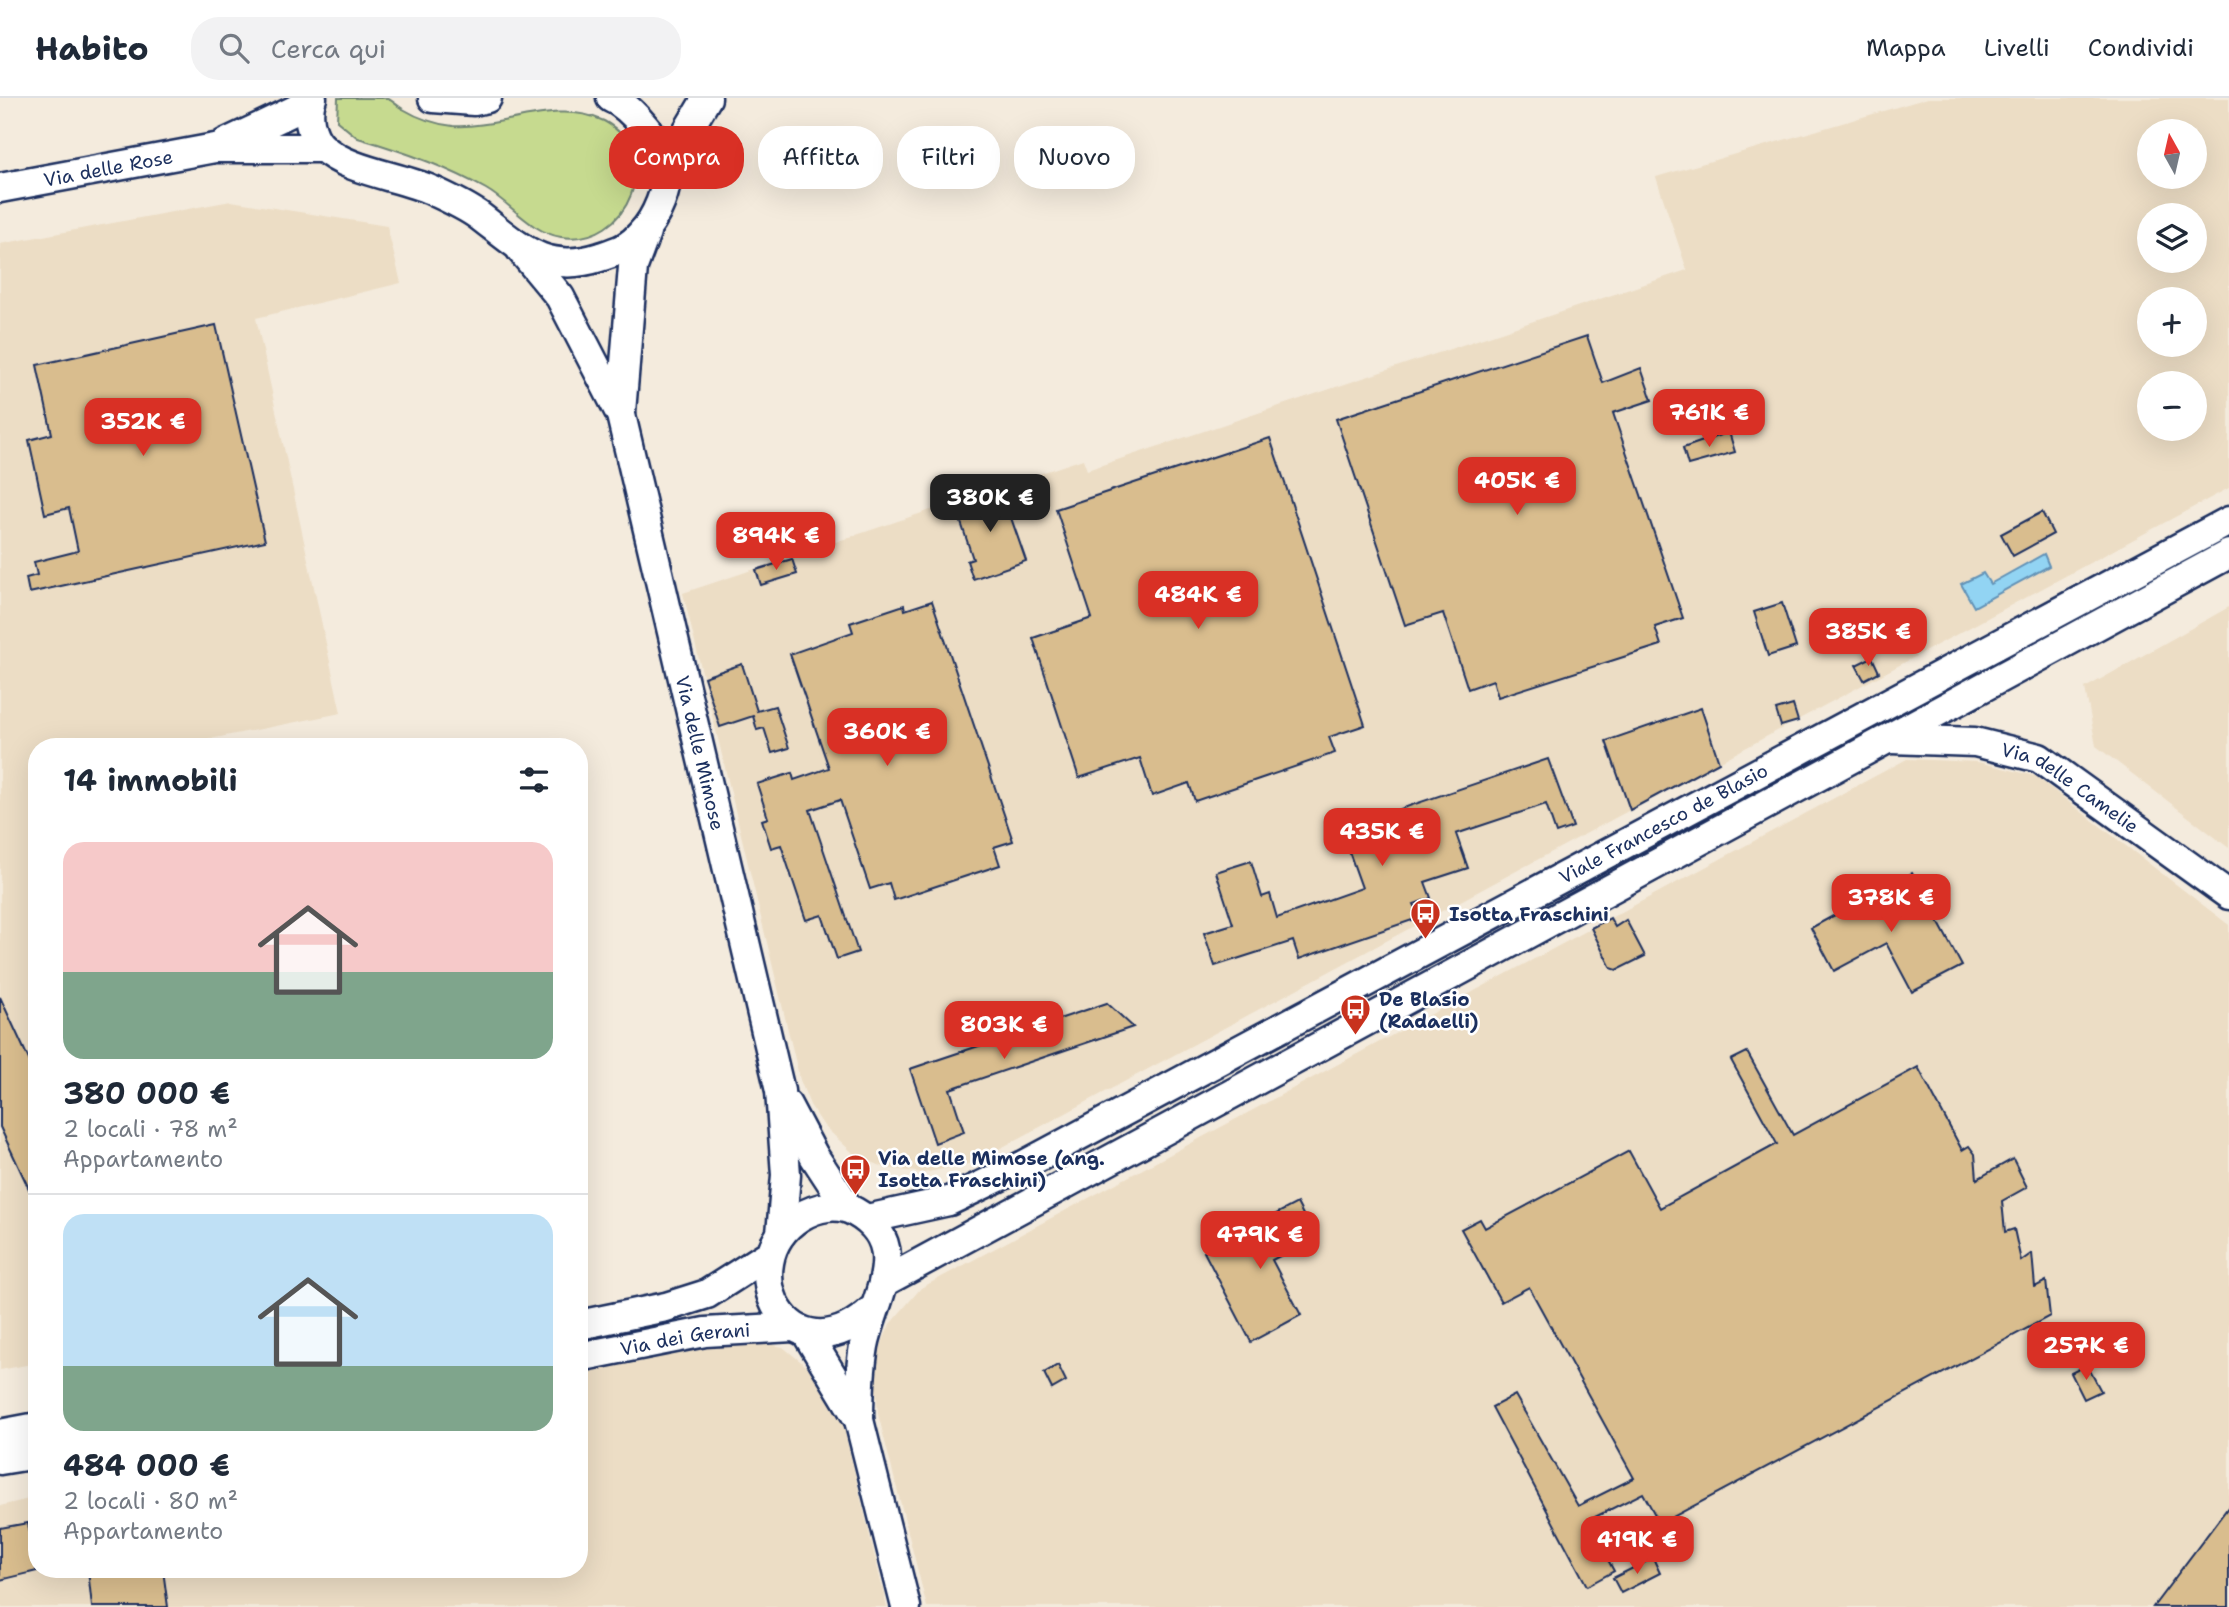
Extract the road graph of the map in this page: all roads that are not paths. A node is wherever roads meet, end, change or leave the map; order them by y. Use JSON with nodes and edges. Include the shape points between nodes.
{"nodes":[{"id":1,"x":433,"y":98,"type":"edge"},
{"id":2,"x":487,"y":98,"type":"edge"},
{"id":3,"x":611,"y":98,"type":"edge"},
{"id":4,"x":707,"y":98,"type":"edge"},
{"id":5,"x":311,"y":100,"type":"edge"},
{"id":6,"x":645,"y":126,"type":"edge"},
{"id":7,"x":690,"y":126,"type":"edge"},
{"id":8,"x":215,"y":148,"type":"junction"},
{"id":9,"x":323,"y":148,"type":"junction"},
{"id":10,"x":0,"y":188,"type":"edge"},
{"id":11,"x":663,"y":189,"type":"edge"},
{"id":12,"x":648,"y":226,"type":"junction"},
{"id":13,"x":521,"y":250,"type":"junction"},
{"id":14,"x":621,"y":415,"type":"junction"},
{"id":15,"x":2229,"y":521,"type":"edge"},
{"id":16,"x":2229,"y":554,"type":"edge"},
{"id":17,"x":1889,"y":738,"type":"junction"},
{"id":18,"x":2229,"y":895,"type":"edge"},
{"id":19,"x":780,"y":1091,"type":"junction"},
{"id":20,"x":858,"y":1214,"type":"junction"},
{"id":21,"x":775,"y":1244,"type":"junction"},
{"id":22,"x":886,"y":1281,"type":"junction"},
{"id":23,"x":873,"y":1309,"type":"junction"},
{"id":24,"x":588,"y":1323,"type":"edge"},
{"id":25,"x":800,"y":1330,"type":"junction"},
{"id":26,"x":588,"y":1355,"type":"edge"},
{"id":27,"x":859,"y":1420,"type":"junction"},
{"id":28,"x":28,"y":1429,"type":"edge"},
{"id":29,"x":0,"y":1434,"type":"edge"},
{"id":30,"x":28,"y":1455,"type":"edge"},
{"id":31,"x":0,"y":1460,"type":"edge"},
{"id":32,"x":906,"y":1607,"type":"edge"}],
"edges":[{"from":1,"to":2,"type":"street"},
{"from":3,"to":6,"type":"street"},
{"from":4,"to":7,"type":"street"},
{"from":5,"to":8,"type":"street","name":"Via delle Rose"},
{"from":5,"to":9,"type":"street","via":[[311,127]]},
{"from":8,"to":9,"type":"street","name":"Via delle Rose"},
{"from":8,"to":10,"type":"street","name":"Via delle Rose"},
{"from":9,"to":13,"type":"street","via":[[347,163],[430,190],[475,213]]},
{"from":11,"to":12,"type":"street","name":"Via delle Mimose"},
{"from":12,"to":13,"type":"street","via":[[629,248],[591,260],[555,264]]},
{"from":12,"to":14,"type":"street","name":"Via delle Mimose","via":[[633,267]]},
{"from":13,"to":14,"type":"street","name":"Via delle Mimose","via":[[560,297]]},
{"from":14,"to":19,"type":"street","name":"Via delle Mimose"},
{"from":15,"to":20,"type":"street","name":"Viale Francesco de Blasio","via":[[1024,1165],[949,1201]]},
{"from":16,"to":17,"type":"street","name":"Viale Francesco de Blasio"},
{"from":17,"to":18,"type":"street","name":"Via delle Camelie","via":[[1975,741],[2039,758]]},
{"from":17,"to":22,"type":"street","name":"Viale Francesco de Blasio"},
{"from":19,"to":20,"type":"street","name":"Via delle Mimose","via":[[814,1156]]},
{"from":19,"to":21,"type":"street","name":"Via delle Mimose","via":[[786,1175]]},
{"from":20,"to":21,"type":"street","via":[[821,1207],[799,1217]]},
{"from":20,"to":22,"type":"street","via":[[883,1244]]},
{"from":21,"to":24,"type":"street","name":"Via dei Gerani","via":[[708,1294]]},
{"from":21,"to":25,"type":"street","via":[[769,1285],[776,1305]]},
{"from":22,"to":23,"type":"street"},
{"from":23,"to":25,"type":"street","via":[[842,1332],[824,1337]]},
{"from":23,"to":27,"type":"street","via":[[860,1379]]},
{"from":25,"to":26,"type":"street","name":"Via dei Gerani","via":[[705,1332]]},
{"from":25,"to":27,"type":"street","via":[[839,1383]]},
{"from":27,"to":32,"type":"street"},
{"from":28,"to":29,"type":"street"},
{"from":30,"to":31,"type":"street"}]}
